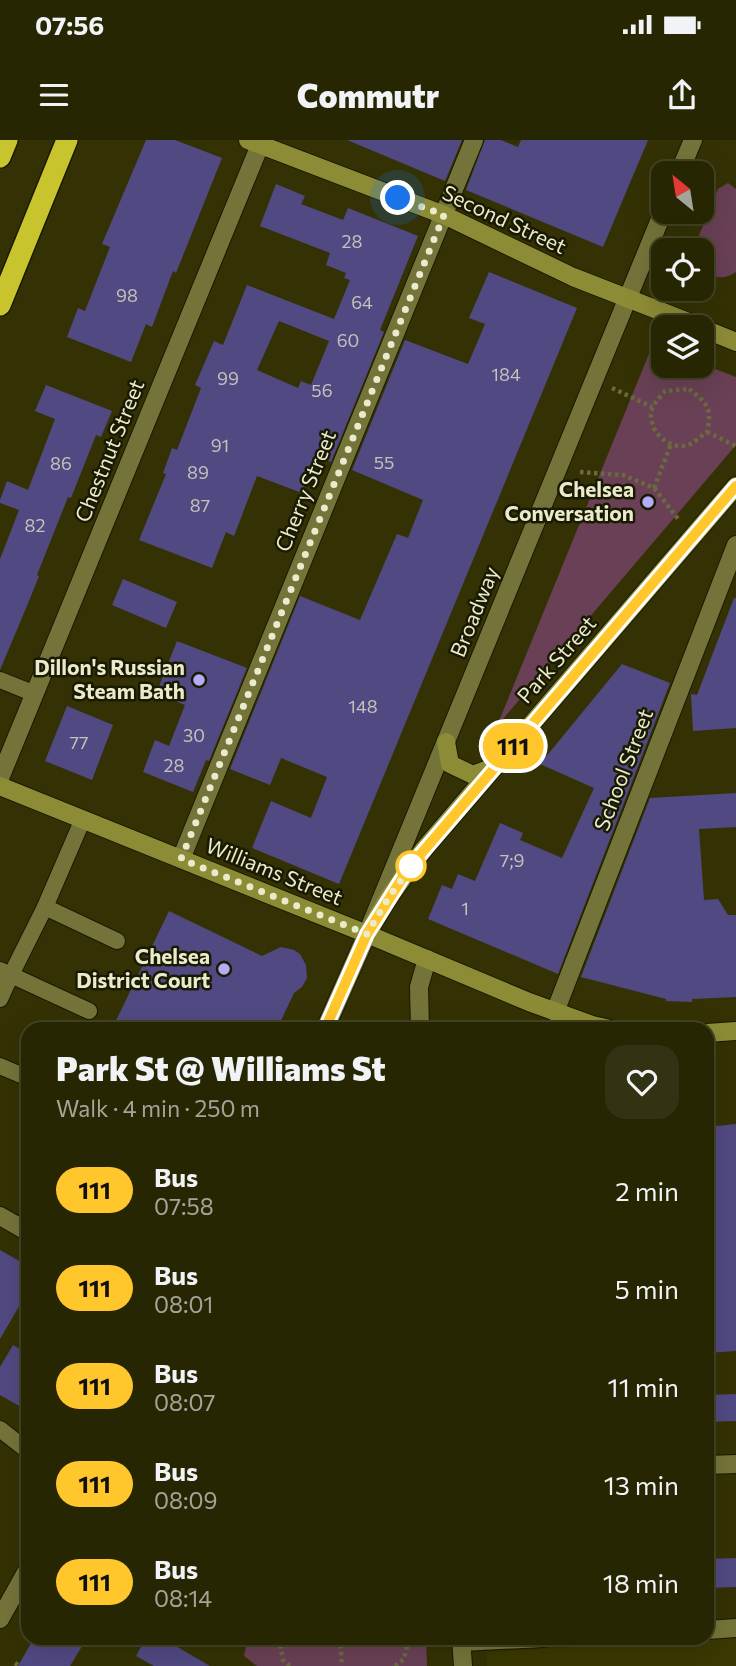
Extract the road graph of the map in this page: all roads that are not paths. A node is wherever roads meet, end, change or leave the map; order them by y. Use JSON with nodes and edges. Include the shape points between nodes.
{"nodes":[{"id":1,"x":7,"y":140,"type":"edge"},
{"id":2,"x":65,"y":140,"type":"edge"},
{"id":3,"x":474,"y":140,"type":"edge"},
{"id":4,"x":693,"y":140,"type":"edge"},
{"id":5,"x":257,"y":142,"type":"edge"},
{"id":6,"x":0,"y":157,"type":"edge"},
{"id":7,"x":684,"y":161,"type":"edge"},
{"id":8,"x":444,"y":215,"type":"junction"},
{"id":9,"x":658,"y":224,"type":"edge"},
{"id":10,"x":628,"y":298,"type":"junction"},
{"id":11,"x":0,"y":305,"type":"edge"},
{"id":12,"x":671,"y":315,"type":"edge"},
{"id":13,"x":714,"y":333,"type":"edge"},
{"id":14,"x":736,"y":342,"type":"edge"},
{"id":15,"x":736,"y":486,"type":"edge"},
{"id":16,"x":736,"y":545,"type":"edge"},
{"id":17,"x":0,"y":680,"type":"edge"},
{"id":18,"x":35,"y":694,"type":"junction"},
{"id":19,"x":446,"y":742,"type":"junction"},
{"id":20,"x":495,"y":767,"type":"junction"},
{"id":21,"x":0,"y":778,"type":"edge"},
{"id":22,"x":0,"y":786,"type":"edge"},
{"id":23,"x":83,"y":820,"type":"junction"},
{"id":24,"x":181,"y":859,"type":"junction"},
{"id":25,"x":45,"y":907,"type":"junction"},
{"id":26,"x":367,"y":934,"type":"junction"},
{"id":27,"x":117,"y":940,"type":"dead end"},
{"id":28,"x":427,"y":959,"type":"junction"},
{"id":29,"x":6,"y":973,"type":"edge"},
{"id":30,"x":0,"y":999,"type":"edge"},
{"id":31,"x":89,"y":1011,"type":"dead end"},
{"id":32,"x":555,"y":1012,"type":"junction"},
{"id":33,"x":328,"y":1022,"type":"edge"},
{"id":34,"x":420,"y":1022,"type":"edge"},
{"id":35,"x":587,"y":1022,"type":"edge"},
{"id":36,"x":736,"y":1031,"type":"edge"},
{"id":37,"x":714,"y":1033,"type":"edge"},
{"id":38,"x":0,"y":1066,"type":"edge"},
{"id":39,"x":21,"y":1076,"type":"edge"},
{"id":40,"x":0,"y":1216,"type":"edge"},
{"id":41,"x":21,"y":1228,"type":"edge"},
{"id":42,"x":0,"y":1429,"type":"edge"},
{"id":43,"x":21,"y":1446,"type":"edge"},
{"id":44,"x":736,"y":1464,"type":"edge"},
{"id":45,"x":714,"y":1465,"type":"edge"},
{"id":46,"x":21,"y":1582,"type":"edge"},
{"id":47,"x":0,"y":1619,"type":"edge"},
{"id":48,"x":736,"y":1628,"type":"edge"},
{"id":49,"x":714,"y":1630,"type":"edge"},
{"id":50,"x":461,"y":1645,"type":"edge"},
{"id":51,"x":463,"y":1666,"type":"edge"}],
"edges":[{"from":1,"to":6,"type":"highway"},
{"from":2,"to":11,"type":"highway"},
{"from":3,"to":8,"type":"street","name":"Cherry Street"},
{"from":4,"to":7,"type":"street"},
{"from":5,"to":8,"type":"main road","name":"Second Street"},
{"from":5,"to":18,"type":"street","name":"Chestnut Street"},
{"from":8,"to":10,"type":"main road","name":"Second Street"},
{"from":8,"to":24,"type":"street","name":"Cherry Street"},
{"from":9,"to":10,"type":"street","name":"Broadway"},
{"from":10,"to":12,"type":"main road","name":"Second Street"},
{"from":10,"to":19,"type":"street","name":"Broadway"},
{"from":13,"to":14,"type":"main road","name":"Second Street"},
{"from":15,"to":20,"type":"main road","name":"Park Street"},
{"from":16,"to":32,"type":"street","name":"School Street"},
{"from":17,"to":18,"type":"lane"},
{"from":18,"to":21,"type":"street","name":"Chestnut Street"},
{"from":19,"to":20,"type":"main road","via":[[450,764],[473,775]]},
{"from":19,"to":26,"type":"street","name":"Broadway"},
{"from":20,"to":26,"type":"main road","name":"Park Street","via":[[408,869]]},
{"from":22,"to":23,"type":"main road","name":"Williams Street"},
{"from":23,"to":24,"type":"main road","name":"Williams Street"},
{"from":23,"to":25,"type":"lane"},
{"from":24,"to":26,"type":"main road","name":"Williams Street"},
{"from":25,"to":27,"type":"lane"},
{"from":25,"to":29,"type":"lane"},
{"from":26,"to":28,"type":"main road","name":"Williams Street"},
{"from":26,"to":33,"type":"street","name":"Broadway"},
{"from":28,"to":32,"type":"main road","name":"Williams Street"},
{"from":28,"to":34,"type":"street","via":[[419,987]]},
{"from":29,"to":30,"type":"lane"},
{"from":29,"to":31,"type":"lane"},
{"from":32,"to":35,"type":"main road","name":"Williams Street"},
{"from":36,"to":37,"type":"main road"},
{"from":38,"to":39,"type":"lane"},
{"from":40,"to":41,"type":"street"},
{"from":42,"to":43,"type":"lane"},
{"from":44,"to":45,"type":"street"},
{"from":46,"to":47,"type":"street"},
{"from":48,"to":49,"type":"street"},
{"from":50,"to":51,"type":"street"}]}
